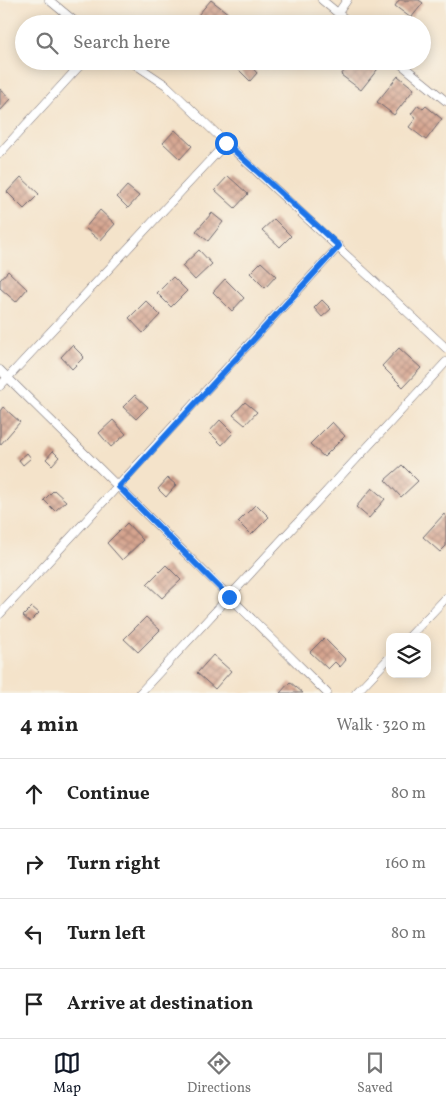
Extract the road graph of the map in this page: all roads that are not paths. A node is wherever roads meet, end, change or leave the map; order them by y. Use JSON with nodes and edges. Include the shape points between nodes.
{"nodes":[{"id":1,"x":49,"y":0,"type":"edge"},
{"id":2,"x":322,"y":0,"type":"edge"},
{"id":3,"x":347,"y":0,"type":"edge"},
{"id":4,"x":338,"y":13,"type":"junction"},
{"id":5,"x":67,"y":15,"type":"edge"},
{"id":6,"x":340,"y":15,"type":"edge"},
{"id":7,"x":76,"y":70,"type":"edge"},
{"id":8,"x":144,"y":70,"type":"edge"},
{"id":9,"x":408,"y":70,"type":"edge"},
{"id":10,"x":446,"y":101,"type":"edge"},
{"id":11,"x":226,"y":143,"type":"junction"},
{"id":12,"x":0,"y":153,"type":"edge"},
{"id":13,"x":339,"y":246,"type":"junction"},
{"id":14,"x":446,"y":348,"type":"edge"},
{"id":15,"x":446,"y":362,"type":"edge"},
{"id":16,"x":0,"y":370,"type":"edge"},
{"id":17,"x":8,"y":377,"type":"junction"},
{"id":18,"x":0,"y":386,"type":"edge"},
{"id":19,"x":119,"y":487,"type":"junction"},
{"id":20,"x":229,"y":597,"type":"junction"},
{"id":21,"x":446,"y":598,"type":"edge"},
{"id":22,"x":0,"y":614,"type":"edge"},
{"id":23,"x":413,"y":633,"type":"edge"},
{"id":24,"x":386,"y":661,"type":"edge"},
{"id":25,"x":140,"y":693,"type":"edge"},
{"id":26,"x":327,"y":693,"type":"edge"},
{"id":27,"x":356,"y":693,"type":"edge"}],
"edges":[{"from":1,"to":5,"type":"lane"},
{"from":2,"to":4,"type":"lane"},
{"from":3,"to":4,"type":"lane"},
{"from":4,"to":6,"type":"lane"},
{"from":7,"to":12,"type":"lane"},
{"from":8,"to":11,"type":"lane","via":[[166,85]]},
{"from":9,"to":10,"type":"lane"},
{"from":11,"to":13,"type":"lane"},
{"from":11,"to":17,"type":"lane"},
{"from":13,"to":14,"type":"lane"},
{"from":13,"to":19,"type":"lane"},
{"from":15,"to":20,"type":"lane"},
{"from":16,"to":17,"type":"lane"},
{"from":17,"to":18,"type":"lane"},
{"from":17,"to":19,"type":"lane"},
{"from":19,"to":20,"type":"lane"},
{"from":19,"to":22,"type":"lane"},
{"from":20,"to":25,"type":"lane"},
{"from":20,"to":26,"type":"lane"},
{"from":21,"to":23,"type":"lane"},
{"from":24,"to":27,"type":"lane"}]}
